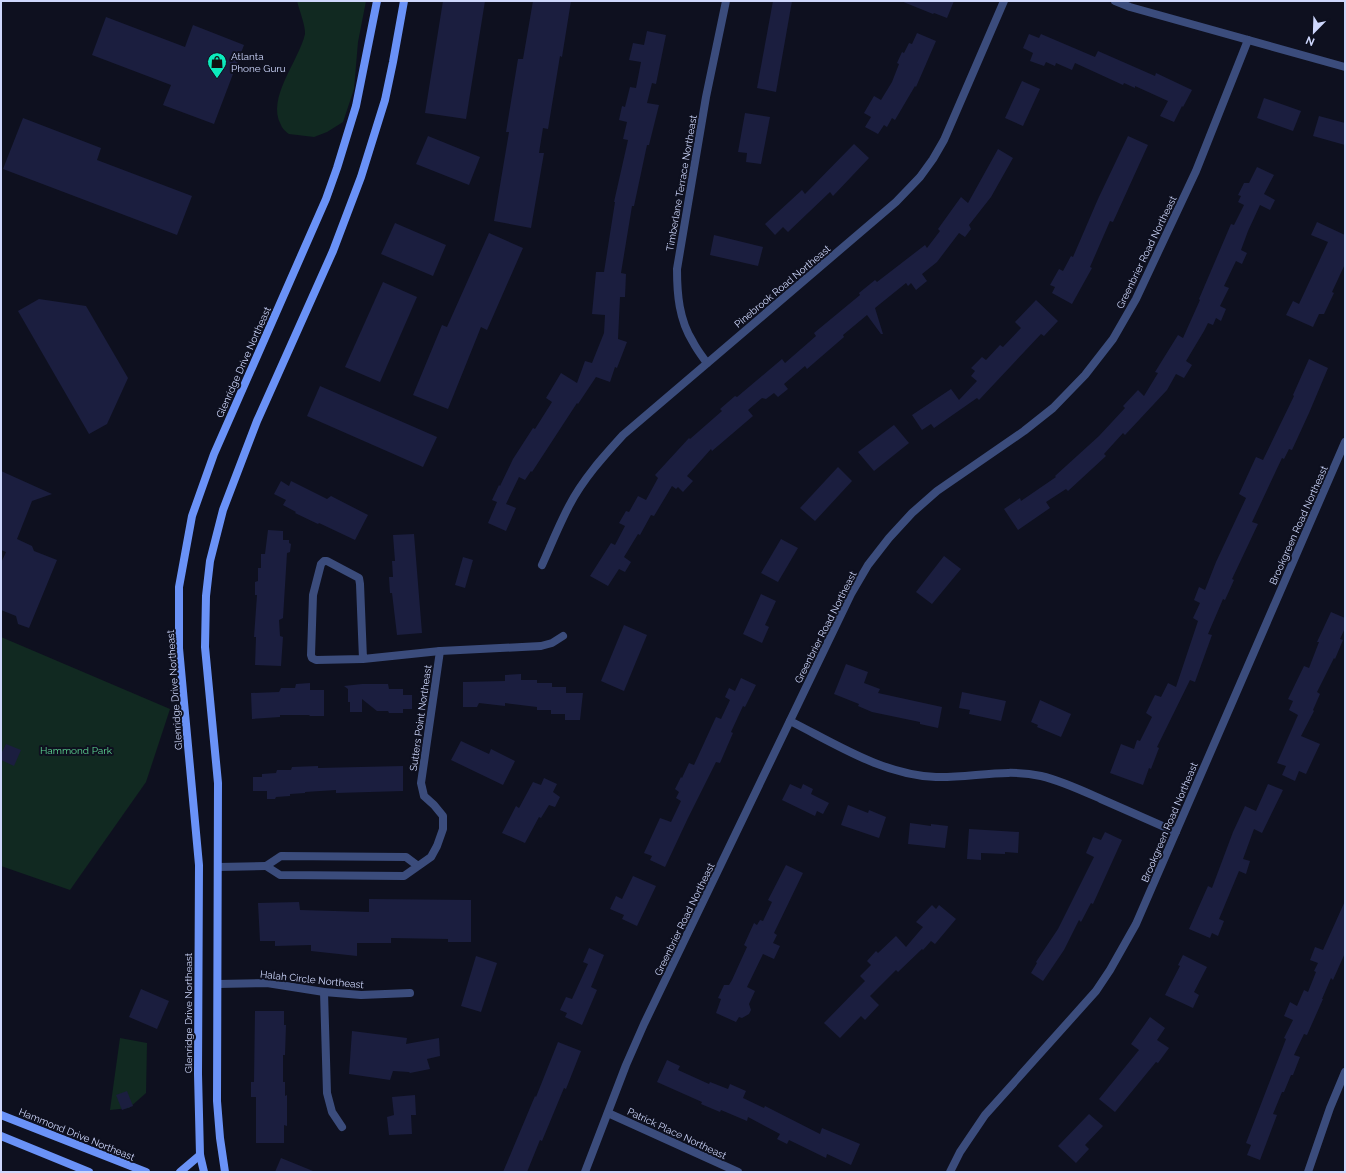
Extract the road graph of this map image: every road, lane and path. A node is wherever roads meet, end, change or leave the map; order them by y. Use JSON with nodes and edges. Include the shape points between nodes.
{"nodes":[{"id":1,"x":377,"y":1,"type":"edge"},
{"id":2,"x":404,"y":1,"type":"edge"},
{"id":3,"x":726,"y":1,"type":"edge"},
{"id":4,"x":1004,"y":1,"type":"edge"},
{"id":5,"x":1115,"y":1,"type":"edge"},
{"id":6,"x":1248,"y":40,"type":"junction"},
{"id":7,"x":1345,"y":67,"type":"edge"},
{"id":8,"x":707,"y":363,"type":"junction"},
{"id":9,"x":1345,"y":442,"type":"edge"},
{"id":10,"x":542,"y":565,"type":"dead end"},
{"id":11,"x":563,"y":636,"type":"dead end"},
{"id":12,"x":440,"y":650,"type":"junction"},
{"id":13,"x":363,"y":659,"type":"junction"},
{"id":14,"x":790,"y":721,"type":"junction"},
{"id":15,"x":1176,"y":832,"type":"junction"},
{"id":16,"x":266,"y":866,"type":"junction"},
{"id":17,"x":418,"y":866,"type":"junction"},
{"id":18,"x":218,"y":867,"type":"junction"},
{"id":19,"x":218,"y":984,"type":"junction"},
{"id":20,"x":324,"y":992,"type":"junction"},
{"id":21,"x":410,"y":993,"type":"dead end"},
{"id":22,"x":1345,"y":1072,"type":"edge"},
{"id":23,"x":608,"y":1113,"type":"junction"},
{"id":24,"x":1,"y":1115,"type":"edge"},
{"id":25,"x":342,"y":1127,"type":"dead end"},
{"id":26,"x":1,"y":1136,"type":"edge"},
{"id":27,"x":200,"y":1155,"type":"junction"},
{"id":28,"x":89,"y":1172,"type":"edge"},
{"id":29,"x":146,"y":1172,"type":"edge"},
{"id":30,"x":180,"y":1172,"type":"edge"},
{"id":31,"x":204,"y":1172,"type":"edge"},
{"id":32,"x":225,"y":1172,"type":"edge"},
{"id":33,"x":585,"y":1172,"type":"edge"},
{"id":34,"x":738,"y":1172,"type":"edge"},
{"id":35,"x":950,"y":1172,"type":"edge"},
{"id":36,"x":1308,"y":1172,"type":"edge"}],
"edges":[{"from":1,"to":27,"type":"main road","name":"Glenridge Drive Northeast","via":[[356,106],[337,168],[326,200],[214,454],[192,516],[179,587],[178,648],[199,866]]},
{"from":2,"to":18,"type":"main road","via":[[384,100],[361,177],[333,251],[257,421],[222,510],[210,561],[205,648],[218,783]]},
{"from":3,"to":8,"type":"street","name":"Timberlane Terrace Northeast","via":[[706,97],[677,269],[677,293],[682,319],[692,342]]},
{"from":4,"to":8,"type":"street","name":"Pinebrook Road Northeast","via":[[944,140],[920,177],[896,202]]},
{"from":5,"to":6,"type":"street"},
{"from":6,"to":7,"type":"street"},
{"from":6,"to":14,"type":"street","name":"Greenbrier Road Northeast","via":[[1196,171],[1136,299],[1113,339],[1085,375],[1053,408],[937,491],[889,538],[868,565],[851,594]]},
{"from":8,"to":10,"type":"street","name":"Pinebrook Road Northeast","via":[[623,435],[599,461],[569,506]]},
{"from":9,"to":15,"type":"street","name":"Brookgreen Road Northeast"},
{"from":11,"to":12,"type":"street","via":[[541,646]]},
{"from":12,"to":13,"type":"street"},
{"from":12,"to":17,"type":"street","name":"Sutters Point Northeast","via":[[421,783],[424,796],[443,816],[443,829],[431,858]]},
{"from":13,"to":13,"type":"street","via":[[312,658],[313,594],[321,564],[324,562],[327,561],[359,578]]},
{"from":14,"to":15,"type":"street","via":[[867,760],[895,770],[936,777],[1005,772],[1041,776],[1068,784]]},
{"from":14,"to":23,"type":"street","name":"Greenbrier Road Northeast","via":[[644,1024]]},
{"from":15,"to":35,"type":"street","name":"Brookgreen Road Northeast","via":[[1136,924],[1110,970],[1096,991],[985,1115]]},
{"from":16,"to":17,"type":"street","name":"Sutters Point Northeast","via":[[280,875],[404,876]]},
{"from":16,"to":17,"type":"street","name":"Sutters Point Northeast","via":[[281,856],[406,857]]},
{"from":16,"to":18,"type":"street","name":"Sutters Point Northeast"},
{"from":18,"to":19,"type":"main road"},
{"from":19,"to":20,"type":"street","name":"Halah Circle Northeast","via":[[268,983]]},
{"from":19,"to":32,"type":"main road","via":[[218,1101]]},
{"from":20,"to":21,"type":"street","name":"Halah Circle Northeast","via":[[361,995]]},
{"from":20,"to":25,"type":"street","via":[[327,1093],[332,1112]]},
{"from":22,"to":36,"type":"street"},
{"from":23,"to":33,"type":"street","name":"Greenbrier Road Northeast"},
{"from":23,"to":34,"type":"street","name":"Patrick Place Northeast"},
{"from":24,"to":29,"type":"main road","name":"Hammond Drive Northeast"},
{"from":26,"to":28,"type":"main road"},
{"from":27,"to":30,"type":"main road"},
{"from":27,"to":31,"type":"main road","name":"Glenridge Drive Northeast"}]}
